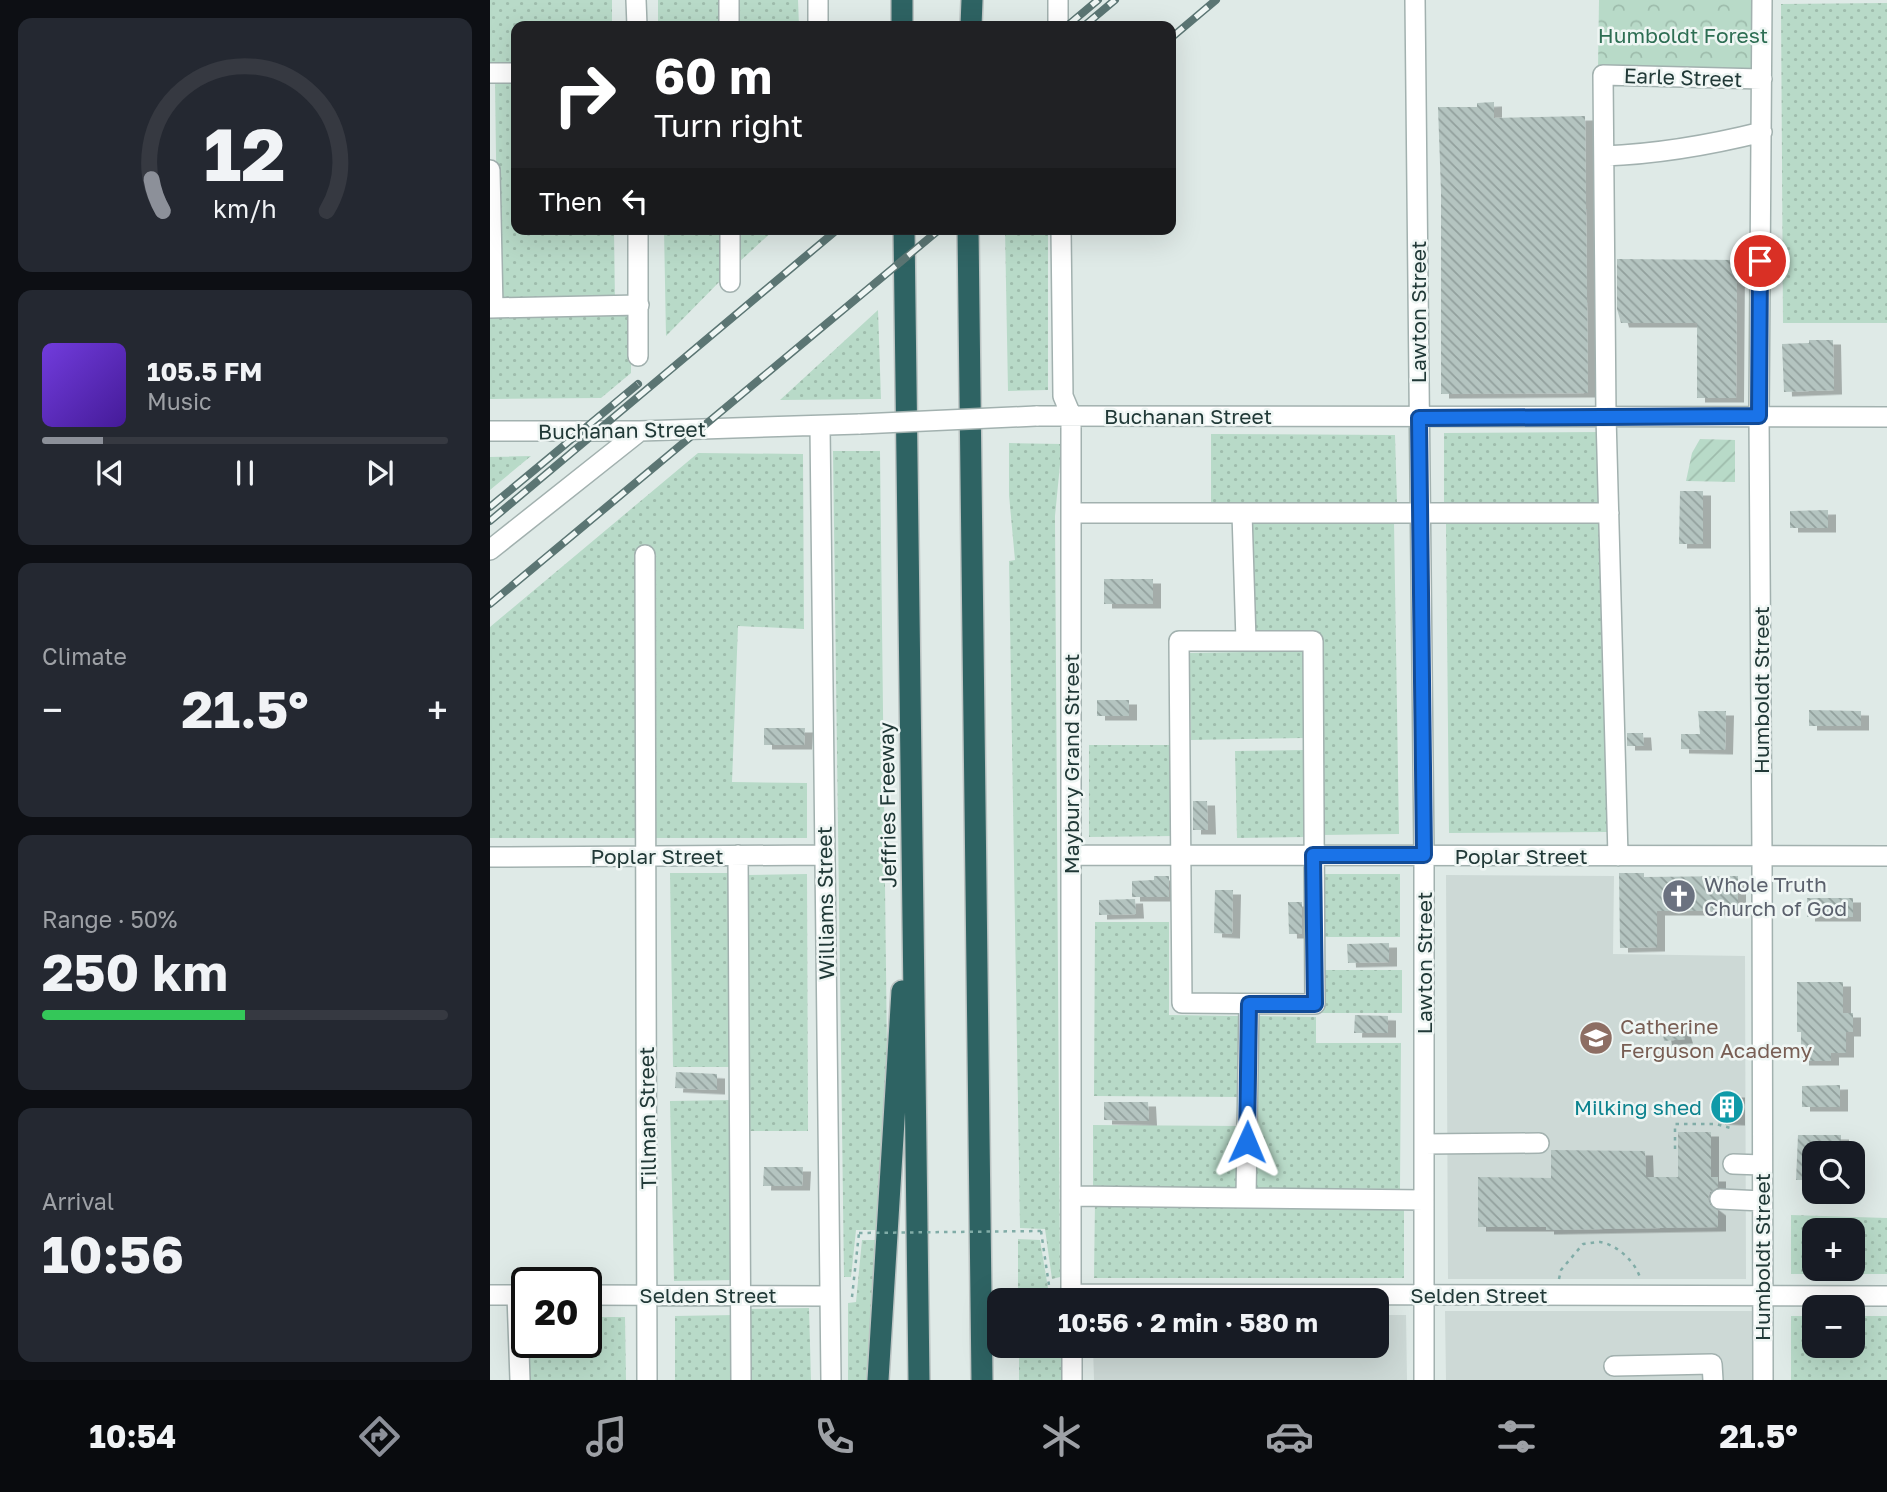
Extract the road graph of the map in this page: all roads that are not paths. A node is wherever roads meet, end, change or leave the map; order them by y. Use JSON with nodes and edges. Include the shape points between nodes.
{"nodes":[{"id":1,"x":636,"y":0,"type":"edge"},
{"id":2,"x":729,"y":0,"type":"edge"},
{"id":3,"x":818,"y":0,"type":"edge"},
{"id":4,"x":902,"y":0,"type":"edge"},
{"id":5,"x":972,"y":0,"type":"edge"},
{"id":6,"x":1058,"y":0,"type":"edge"},
{"id":7,"x":1415,"y":0,"type":"edge"},
{"id":8,"x":1762,"y":0,"type":"edge"},
{"id":9,"x":637,"y":21,"type":"edge"},
{"id":10,"x":729,"y":21,"type":"edge"},
{"id":11,"x":818,"y":21,"type":"edge"},
{"id":12,"x":902,"y":21,"type":"edge"},
{"id":13,"x":971,"y":21,"type":"edge"},
{"id":14,"x":1058,"y":21,"type":"edge"},
{"id":15,"x":490,"y":73,"type":"edge"},
{"id":16,"x":511,"y":73,"type":"edge"},
{"id":17,"x":1762,"y":79,"type":"junction"},
{"id":18,"x":1762,"y":132,"type":"junction"},
{"id":19,"x":1604,"y":156,"type":"junction"},
{"id":20,"x":490,"y":170,"type":"edge"},
{"id":21,"x":638,"y":235,"type":"edge"},
{"id":22,"x":730,"y":235,"type":"edge"},
{"id":23,"x":904,"y":235,"type":"edge"},
{"id":24,"x":968,"y":235,"type":"edge"},
{"id":25,"x":1061,"y":235,"type":"edge"},
{"id":26,"x":730,"y":282,"type":"dead end"},
{"id":27,"x":639,"y":305,"type":"junction"},
{"id":28,"x":492,"y":308,"type":"edge"},
{"id":29,"x":638,"y":356,"type":"dead end"},
{"id":30,"x":1071,"y":415,"type":"junction"},
{"id":31,"x":1606,"y":416,"type":"junction"},
{"id":32,"x":1759,"y":416,"type":"junction"},
{"id":33,"x":1887,"y":417,"type":"edge"},
{"id":34,"x":1419,"y":418,"type":"junction"},
{"id":35,"x":820,"y":426,"type":"junction"},
{"id":36,"x":490,"y":430,"type":"edge"},
{"id":37,"x":640,"y":431,"type":"junction"},
{"id":38,"x":1071,"y":513,"type":"junction"},
{"id":39,"x":1242,"y":513,"type":"junction"},
{"id":40,"x":1420,"y":513,"type":"junction"},
{"id":41,"x":1609,"y":513,"type":"junction"},
{"id":42,"x":490,"y":550,"type":"edge"},
{"id":43,"x":645,"y":555,"type":"dead end"},
{"id":44,"x":1245,"y":641,"type":"junction"},
{"id":45,"x":912,"y":815,"type":"junction"},
{"id":46,"x":738,"y":855,"type":"junction"},
{"id":47,"x":825,"y":855,"type":"junction"},
{"id":48,"x":1071,"y":855,"type":"junction"},
{"id":49,"x":1182,"y":855,"type":"junction"},
{"id":50,"x":1313,"y":855,"type":"junction"},
{"id":51,"x":1424,"y":855,"type":"junction"},
{"id":52,"x":645,"y":856,"type":"junction"},
{"id":53,"x":1618,"y":856,"type":"junction"},
{"id":54,"x":1762,"y":856,"type":"junction"},
{"id":55,"x":1887,"y":856,"type":"edge"},
{"id":56,"x":490,"y":857,"type":"edge"},
{"id":57,"x":1249,"y":1004,"type":"junction"},
{"id":58,"x":1539,"y":1143,"type":"dead end"},
{"id":59,"x":1424,"y":1144,"type":"junction"},
{"id":60,"x":1733,"y":1164,"type":"dead end"},
{"id":61,"x":1762,"y":1165,"type":"junction"},
{"id":62,"x":1072,"y":1196,"type":"junction"},
{"id":63,"x":1246,"y":1198,"type":"junction"},
{"id":64,"x":1720,"y":1199,"type":"dead end"},
{"id":65,"x":1424,"y":1200,"type":"junction"},
{"id":66,"x":1762,"y":1201,"type":"junction"},
{"id":67,"x":1072,"y":1288,"type":"edge"},
{"id":68,"x":490,"y":1295,"type":"edge"},
{"id":69,"x":511,"y":1295,"type":"edge"},
{"id":70,"x":602,"y":1295,"type":"edge"},
{"id":71,"x":648,"y":1295,"type":"junction"},
{"id":72,"x":740,"y":1295,"type":"junction"},
{"id":73,"x":1389,"y":1295,"type":"edge"},
{"id":74,"x":1424,"y":1295,"type":"junction"},
{"id":75,"x":830,"y":1296,"type":"junction"},
{"id":76,"x":1763,"y":1296,"type":"junction"},
{"id":77,"x":1887,"y":1296,"type":"edge"},
{"id":78,"x":982,"y":1326,"type":"junction"},
{"id":79,"x":521,"y":1358,"type":"edge"},
{"id":80,"x":1072,"y":1358,"type":"edge"},
{"id":81,"x":1614,"y":1366,"type":"dead end"},
{"id":82,"x":520,"y":1380,"type":"edge"},
{"id":83,"x":647,"y":1380,"type":"edge"},
{"id":84,"x":741,"y":1380,"type":"edge"},
{"id":85,"x":831,"y":1380,"type":"edge"},
{"id":86,"x":878,"y":1380,"type":"edge"},
{"id":87,"x":919,"y":1380,"type":"edge"},
{"id":88,"x":982,"y":1380,"type":"edge"},
{"id":89,"x":987,"y":1380,"type":"edge"},
{"id":90,"x":1072,"y":1380,"type":"edge"},
{"id":91,"x":1424,"y":1380,"type":"edge"},
{"id":92,"x":1713,"y":1380,"type":"edge"},
{"id":93,"x":1746,"y":1380,"type":"edge"},
{"id":94,"x":1763,"y":1380,"type":"edge"}],
"edges":[{"from":1,"to":9,"type":"street"},
{"from":2,"to":10,"type":"street"},
{"from":3,"to":11,"type":"street"},
{"from":4,"to":12,"type":"highway"},
{"from":5,"to":13,"type":"highway"},
{"from":6,"to":14,"type":"street"},
{"from":7,"to":34,"type":"street","name":"Lawton Street"},
{"from":8,"to":17,"type":"street","name":"Humboldt Street"},
{"from":15,"to":16,"type":"street"},
{"from":17,"to":18,"type":"street","name":"Humboldt Street"},
{"from":17,"to":19,"type":"street","name":"Earle Street","via":[[1603,75]]},
{"from":18,"to":19,"type":"street","via":[[1640,155]]},
{"from":18,"to":32,"type":"street","name":"Humboldt Street"},
{"from":19,"to":31,"type":"street"},
{"from":20,"to":28,"type":"street"},
{"from":21,"to":27,"type":"street"},
{"from":22,"to":26,"type":"street"},
{"from":23,"to":45,"type":"highway","name":"Jeffries Freeway"},
{"from":24,"to":78,"type":"highway"},
{"from":25,"to":30,"type":"street","name":"Maybury Grand Street","via":[[1063,396]]},
{"from":27,"to":28,"type":"street"},
{"from":27,"to":29,"type":"street"},
{"from":30,"to":34,"type":"street","name":"Buchanan Street"},
{"from":30,"to":35,"type":"street","name":"Buchanan Street","bridge":true},
{"from":30,"to":38,"type":"street","name":"Maybury Grand Street"},
{"from":31,"to":32,"type":"street","name":"Buchanan Street"},
{"from":31,"to":34,"type":"street","name":"Buchanan Street"},
{"from":31,"to":41,"type":"street"},
{"from":32,"to":33,"type":"street","name":"Buchanan Street"},
{"from":32,"to":54,"type":"street","name":"Humboldt Street"},
{"from":34,"to":40,"type":"street","name":"Lawton Street"},
{"from":35,"to":37,"type":"street","name":"Buchanan Street"},
{"from":35,"to":47,"type":"street","name":"Williams Street"},
{"from":36,"to":37,"type":"street","name":"Buchanan Street"},
{"from":37,"to":42,"type":"street"},
{"from":38,"to":39,"type":"street"},
{"from":38,"to":48,"type":"street","name":"Maybury Grand Street"},
{"from":39,"to":40,"type":"street"},
{"from":39,"to":44,"type":"street"},
{"from":40,"to":41,"type":"street"},
{"from":40,"to":51,"type":"street","name":"Lawton Street"},
{"from":41,"to":53,"type":"street"},
{"from":43,"to":52,"type":"street","name":"Tillman Street"},
{"from":44,"to":49,"type":"street","via":[[1179,640]]},
{"from":44,"to":50,"type":"street","via":[[1313,641]]},
{"from":45,"to":86,"type":"highway"},
{"from":45,"to":87,"type":"highway","name":"Jeffries Freeway"},
{"from":46,"to":47,"type":"street","name":"Poplar Street"},
{"from":46,"to":52,"type":"street","name":"Poplar Street"},
{"from":46,"to":72,"type":"street"},
{"from":47,"to":75,"type":"street","name":"Williams Street"},
{"from":48,"to":49,"type":"street","name":"Poplar Street"},
{"from":48,"to":62,"type":"street","name":"Maybury Grand Street"},
{"from":49,"to":50,"type":"street","name":"Poplar Street"},
{"from":49,"to":57,"type":"street","via":[[1182,1003]]},
{"from":50,"to":51,"type":"street","name":"Poplar Street"},
{"from":50,"to":57,"type":"street","via":[[1315,1004]]},
{"from":51,"to":53,"type":"street","name":"Poplar Street"},
{"from":51,"to":59,"type":"street","name":"Lawton Street"},
{"from":52,"to":56,"type":"street","name":"Poplar Street"},
{"from":52,"to":71,"type":"street","name":"Tillman Street"},
{"from":53,"to":54,"type":"street","name":"Poplar Street"},
{"from":54,"to":55,"type":"street","name":"Poplar Street"},
{"from":54,"to":61,"type":"street","name":"Humboldt Street"},
{"from":57,"to":63,"type":"street"},
{"from":58,"to":59,"type":"street"},
{"from":59,"to":65,"type":"street","name":"Lawton Street"},
{"from":60,"to":61,"type":"street"},
{"from":61,"to":66,"type":"street","name":"Humboldt Street"},
{"from":62,"to":63,"type":"street"},
{"from":62,"to":67,"type":"street","name":"Maybury Grand Street"},
{"from":63,"to":65,"type":"street"},
{"from":64,"to":66,"type":"street"},
{"from":65,"to":74,"type":"street","name":"Lawton Street"},
{"from":66,"to":76,"type":"street","name":"Humboldt Street"},
{"from":68,"to":69,"type":"street"},
{"from":70,"to":71,"type":"street","name":"Selden Street"},
{"from":71,"to":72,"type":"street","name":"Selden Street"},
{"from":71,"to":83,"type":"street","name":"Tillman Street"},
{"from":72,"to":75,"type":"street","name":"Selden Street"},
{"from":72,"to":84,"type":"street"},
{"from":73,"to":74,"type":"street","name":"Selden Street"},
{"from":74,"to":76,"type":"street","name":"Selden Street"},
{"from":74,"to":91,"type":"street","name":"Lawton Street"},
{"from":75,"to":85,"type":"street","name":"Williams Street"},
{"from":76,"to":77,"type":"street","name":"Selden Street"},
{"from":76,"to":94,"type":"street","name":"Humboldt Street"},
{"from":78,"to":88,"type":"highway"},
{"from":78,"to":89,"type":"highway"},
{"from":79,"to":82,"type":"street"},
{"from":80,"to":90,"type":"street"},
{"from":81,"to":92,"type":"street","via":[[1712,1364]]},
{"from":93,"to":94,"type":"street"}]}
